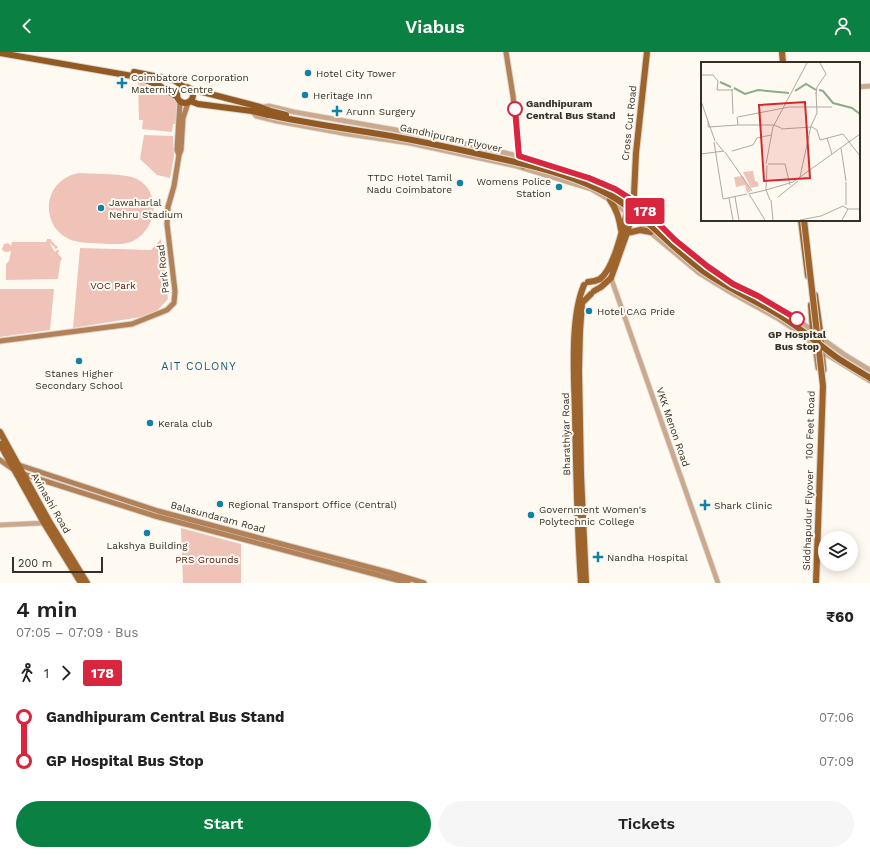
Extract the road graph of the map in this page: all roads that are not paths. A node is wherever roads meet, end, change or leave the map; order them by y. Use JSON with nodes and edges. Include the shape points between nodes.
{"nodes":[{"id":1,"x":16,"y":52,"type":"edge"},
{"id":2,"x":506,"y":52,"type":"edge"},
{"id":3,"x":647,"y":52,"type":"edge"},
{"id":4,"x":782,"y":52,"type":"edge"},
{"id":5,"x":785,"y":52,"type":"edge"},
{"id":6,"x":0,"y":53,"type":"edge"},
{"id":7,"x":783,"y":62,"type":"edge"},
{"id":8,"x":786,"y":62,"type":"edge"},
{"id":9,"x":129,"y":73,"type":"junction"},
{"id":10,"x":870,"y":86,"type":"edge"},
{"id":11,"x":184,"y":87,"type":"junction"},
{"id":12,"x":860,"y":87,"type":"edge"},
{"id":13,"x":191,"y":89,"type":"junction"},
{"id":14,"x":179,"y":99,"type":"junction"},
{"id":15,"x":189,"y":102,"type":"junction"},
{"id":16,"x":260,"y":107,"type":"junction"},
{"id":17,"x":252,"y":111,"type":"junction"},
{"id":18,"x":270,"y":113,"type":"junction"},
{"id":19,"x":179,"y":155,"type":"junction"},
{"id":20,"x":519,"y":156,"type":"junction"},
{"id":21,"x":523,"y":168,"type":"junction"},
{"id":22,"x":633,"y":199,"type":"junction"},
{"id":23,"x":610,"y":200,"type":"junction"},
{"id":24,"x":630,"y":215,"type":"junction"},
{"id":25,"x":803,"y":221,"type":"edge"},
{"id":26,"x":803,"y":221,"type":"edge"},
{"id":27,"x":803,"y":221,"type":"edge"},
{"id":28,"x":651,"y":232,"type":"junction"},
{"id":29,"x":624,"y":233,"type":"junction"},
{"id":30,"x":609,"y":279,"type":"junction"},
{"id":31,"x":586,"y":284,"type":"junction"},
{"id":32,"x":592,"y":292,"type":"junction"},
{"id":33,"x":813,"y":331,"type":"junction"},
{"id":34,"x":821,"y":338,"type":"junction"},
{"id":35,"x":0,"y":341,"type":"edge"},
{"id":36,"x":814,"y":345,"type":"junction"},
{"id":37,"x":823,"y":353,"type":"junction"},
{"id":38,"x":870,"y":370,"type":"edge"},
{"id":39,"x":870,"y":374,"type":"edge"},
{"id":40,"x":870,"y":378,"type":"edge"},
{"id":41,"x":870,"y":382,"type":"edge"},
{"id":42,"x":0,"y":432,"type":"edge"},
{"id":43,"x":3,"y":444,"type":"edge"},
{"id":44,"x":3,"y":455,"type":"edge"},
{"id":45,"x":0,"y":460,"type":"edge"},
{"id":46,"x":10,"y":462,"type":"junction"},
{"id":47,"x":18,"y":464,"type":"junction"},
{"id":48,"x":15,"y":471,"type":"junction"},
{"id":49,"x":24,"y":475,"type":"junction"},
{"id":50,"x":44,"y":523,"type":"junction"},
{"id":51,"x":0,"y":525,"type":"edge"},
{"id":52,"x":209,"y":527,"type":"junction"},
{"id":53,"x":80,"y":583,"type":"edge"},
{"id":54,"x":87,"y":583,"type":"edge"},
{"id":55,"x":408,"y":583,"type":"edge"},
{"id":56,"x":424,"y":583,"type":"edge"},
{"id":57,"x":581,"y":583,"type":"edge"},
{"id":58,"x":586,"y":583,"type":"edge"},
{"id":59,"x":715,"y":583,"type":"edge"},
{"id":60,"x":718,"y":583,"type":"edge"},
{"id":61,"x":816,"y":583,"type":"edge"}],
"edges":[{"from":1,"to":9,"type":"highway"},
{"from":2,"to":20,"type":"main road"},
{"from":3,"to":22,"type":"main road","name":"Cross Cut Road","via":[[638,123]]},
{"from":4,"to":7,"type":"main road"},
{"from":5,"to":8,"type":"main road"},
{"from":6,"to":9,"type":"highway"},
{"from":9,"to":11,"type":"highway","via":[[174,80]]},
{"from":9,"to":14,"type":"highway","via":[[160,86]]},
{"from":10,"to":12,"type":"street"},
{"from":11,"to":13,"type":"highway"},
{"from":11,"to":14,"type":"highway","via":[[177,92]]},
{"from":13,"to":15,"type":"highway","via":[[193,94]]},
{"from":13,"to":16,"type":"highway","name":"Gandhipuram Flyover"},
{"from":14,"to":15,"type":"highway"},
{"from":14,"to":19,"type":"main road"},
{"from":15,"to":17,"type":"highway","name":"Gandhipuram Flyover"},
{"from":15,"to":19,"type":"main road","name":"Park Road","via":[[183,118]]},
{"from":16,"to":18,"type":"highway","name":"Gandhipuram Flyover"},
{"from":16,"to":20,"type":"street","via":[[269,106],[457,141]]},
{"from":17,"to":18,"type":"highway","name":"Gandhipuram Flyover"},
{"from":17,"to":21,"type":"street","via":[[256,116],[276,121],[409,143]]},
{"from":18,"to":39,"type":"highway","name":"Gandhipuram Flyover","bridge":true,"via":[[411,136],[509,157],[612,190],[647,215],[706,269],[789,317]]},
{"from":18,"to":40,"type":"highway","name":"Gandhipuram Flyover","bridge":true,"via":[[298,122],[422,141],[530,165],[599,189],[623,202],[704,271],[788,320],[836,357]]},
{"from":19,"to":35,"type":"main road","name":"Park Road","via":[[167,224],[175,290],[174,303],[167,310],[132,324]]},
{"from":20,"to":21,"type":"main road"},
{"from":20,"to":22,"type":"street","via":[[589,178]]},
{"from":21,"to":23,"type":"street","via":[[591,189]]},
{"from":22,"to":24,"type":"main road","name":"Cross Cut Road"},
{"from":22,"to":33,"type":"street","via":[[707,266],[733,284],[782,309]]},
{"from":23,"to":24,"type":"street"},
{"from":23,"to":29,"type":"main road"},
{"from":24,"to":28,"type":"street"},
{"from":24,"to":29,"type":"main road","name":"Cross Cut Road"},
{"from":25,"to":33,"type":"main road","name":"100 Feet Road"},
{"from":26,"to":34,"type":"main road","name":"100 Feet Road"},
{"from":27,"to":61,"type":"main road","name":"Siddhapudur Flyover","bridge":true,"via":[[823,386]]},
{"from":28,"to":29,"type":"main road","via":[[640,230]]},
{"from":28,"to":36,"type":"street","via":[[699,273],[777,318]]},
{"from":29,"to":30,"type":"main road"},
{"from":29,"to":31,"type":"main road","via":[[608,269],[601,278]]},
{"from":30,"to":32,"type":"main road"},
{"from":30,"to":59,"type":"street","name":"VKK Menon Road"},
{"from":30,"to":60,"type":"street","name":"VKK Menon Road"},
{"from":31,"to":32,"type":"main road","via":[[585,292]]},
{"from":31,"to":32,"type":"main road","via":[[594,285]]},
{"from":31,"to":57,"type":"main road","name":"Bharathiyar Road","via":[[578,304],[574,369]]},
{"from":32,"to":58,"type":"main road","name":"Bharathiyar Road","via":[[582,303],[579,370]]},
{"from":33,"to":34,"type":"street"},
{"from":33,"to":36,"type":"main road","name":"100 Feet Road"},
{"from":34,"to":37,"type":"main road","name":"100 Feet Road"},
{"from":34,"to":38,"type":"street"},
{"from":36,"to":37,"type":"street"},
{"from":36,"to":61,"type":"main road","name":"100 Feet Road","via":[[822,394]]},
{"from":37,"to":41,"type":"street"},
{"from":37,"to":61,"type":"main road","name":"100 Feet Road","via":[[825,396]]},
{"from":42,"to":43,"type":"main road","name":"Avinashi Road"},
{"from":43,"to":44,"type":"main road","name":"Avinashi Road"},
{"from":43,"to":47,"type":"main road","name":"Avinashi Road"},
{"from":44,"to":46,"type":"main road","name":"Avinashi Road"},
{"from":45,"to":48,"type":"main road","name":"Balasundaram Road"},
{"from":46,"to":47,"type":"main road","name":"Balasundaram Road"},
{"from":46,"to":48,"type":"main road","name":"Avinashi Road"},
{"from":47,"to":49,"type":"main road","name":"Avinashi Road"},
{"from":47,"to":52,"type":"main road","name":"Balasundaram Road"},
{"from":48,"to":49,"type":"main road","name":"Balasundaram Road"},
{"from":48,"to":50,"type":"main road","name":"Avinashi Road"},
{"from":49,"to":52,"type":"main road","name":"Balasundaram Road","via":[[155,516]]},
{"from":49,"to":54,"type":"main road","name":"Avinashi Road"},
{"from":50,"to":51,"type":"street"},
{"from":50,"to":53,"type":"main road","name":"Avinashi Road"},
{"from":52,"to":55,"type":"main road","name":"Balasundaram Road"},
{"from":52,"to":56,"type":"main road","name":"Balasundaram Road"}]}
